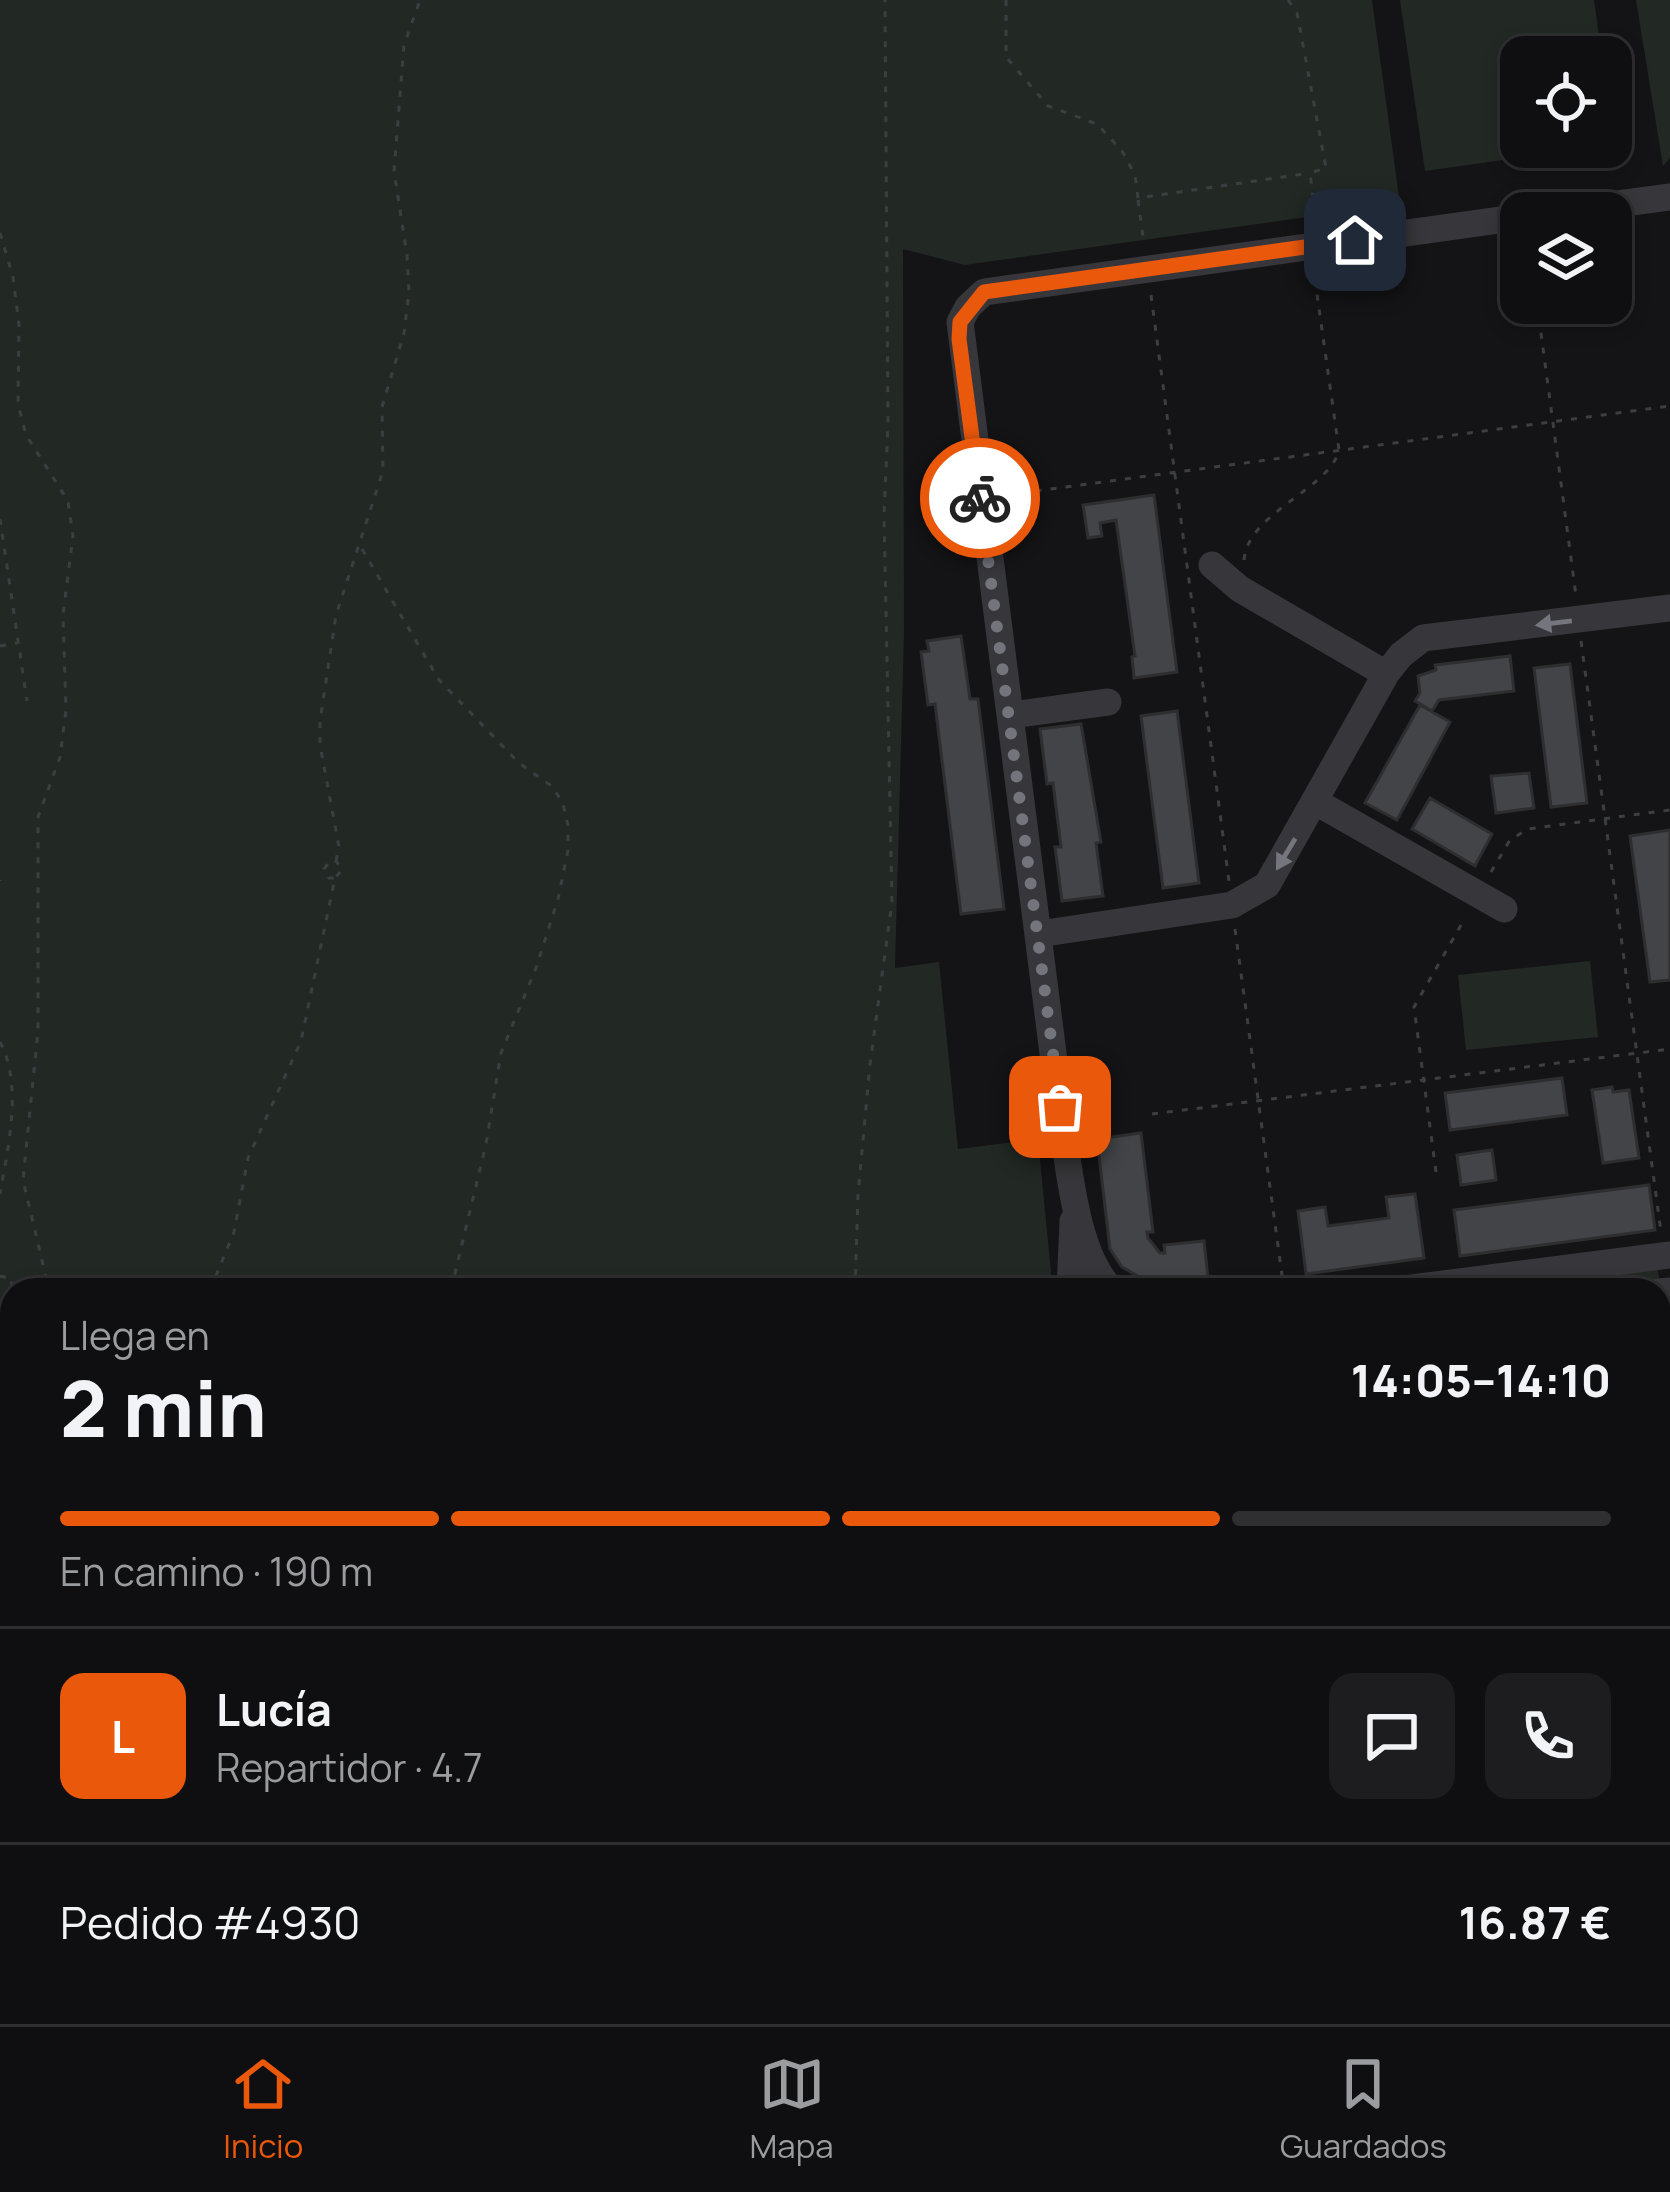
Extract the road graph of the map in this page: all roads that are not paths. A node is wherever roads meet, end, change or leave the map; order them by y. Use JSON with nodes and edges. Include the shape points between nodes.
{"nodes":[{"id":1,"x":1670,"y":196,"type":"edge"},
{"id":2,"x":1632,"y":201,"type":"edge"},
{"id":3,"x":1500,"y":220,"type":"edge"},
{"id":4,"x":1212,"y":566,"type":"dead end"},
{"id":5,"x":1670,"y":608,"type":"edge"},
{"id":6,"x":1386,"y":674,"type":"junction"},
{"id":7,"x":1108,"y":702,"type":"dead end"},
{"id":8,"x":1010,"y":716,"type":"junction"},
{"id":9,"x":1316,"y":802,"type":"junction"},
{"id":10,"x":1504,"y":909,"type":"dead end"},
{"id":11,"x":1039,"y":934,"type":"junction"},
{"id":12,"x":1074,"y":1199,"type":"junction"},
{"id":13,"x":1666,"y":1249,"type":"edge"},
{"id":14,"x":1071,"y":1278,"type":"edge"},
{"id":15,"x":1103,"y":1278,"type":"edge"},
{"id":16,"x":1475,"y":1278,"type":"edge"}],
"edges":[{"from":1,"to":2,"type":"street"},
{"from":3,"to":8,"type":"street","via":[[1000,289],[968,307],[959,339]]},
{"from":4,"to":6,"type":"street"},
{"from":5,"to":6,"type":"street","one_way":true,"via":[[1424,638]]},
{"from":6,"to":9,"type":"street"},
{"from":7,"to":8,"type":"street"},
{"from":8,"to":11,"type":"street"},
{"from":9,"to":10,"type":"street"},
{"from":9,"to":11,"type":"street","one_way":true,"via":[[1268,885],[1232,905]]},
{"from":11,"to":12,"type":"street"},
{"from":12,"to":14,"type":"street"},
{"from":12,"to":15,"type":"street"},
{"from":13,"to":16,"type":"street"}]}
